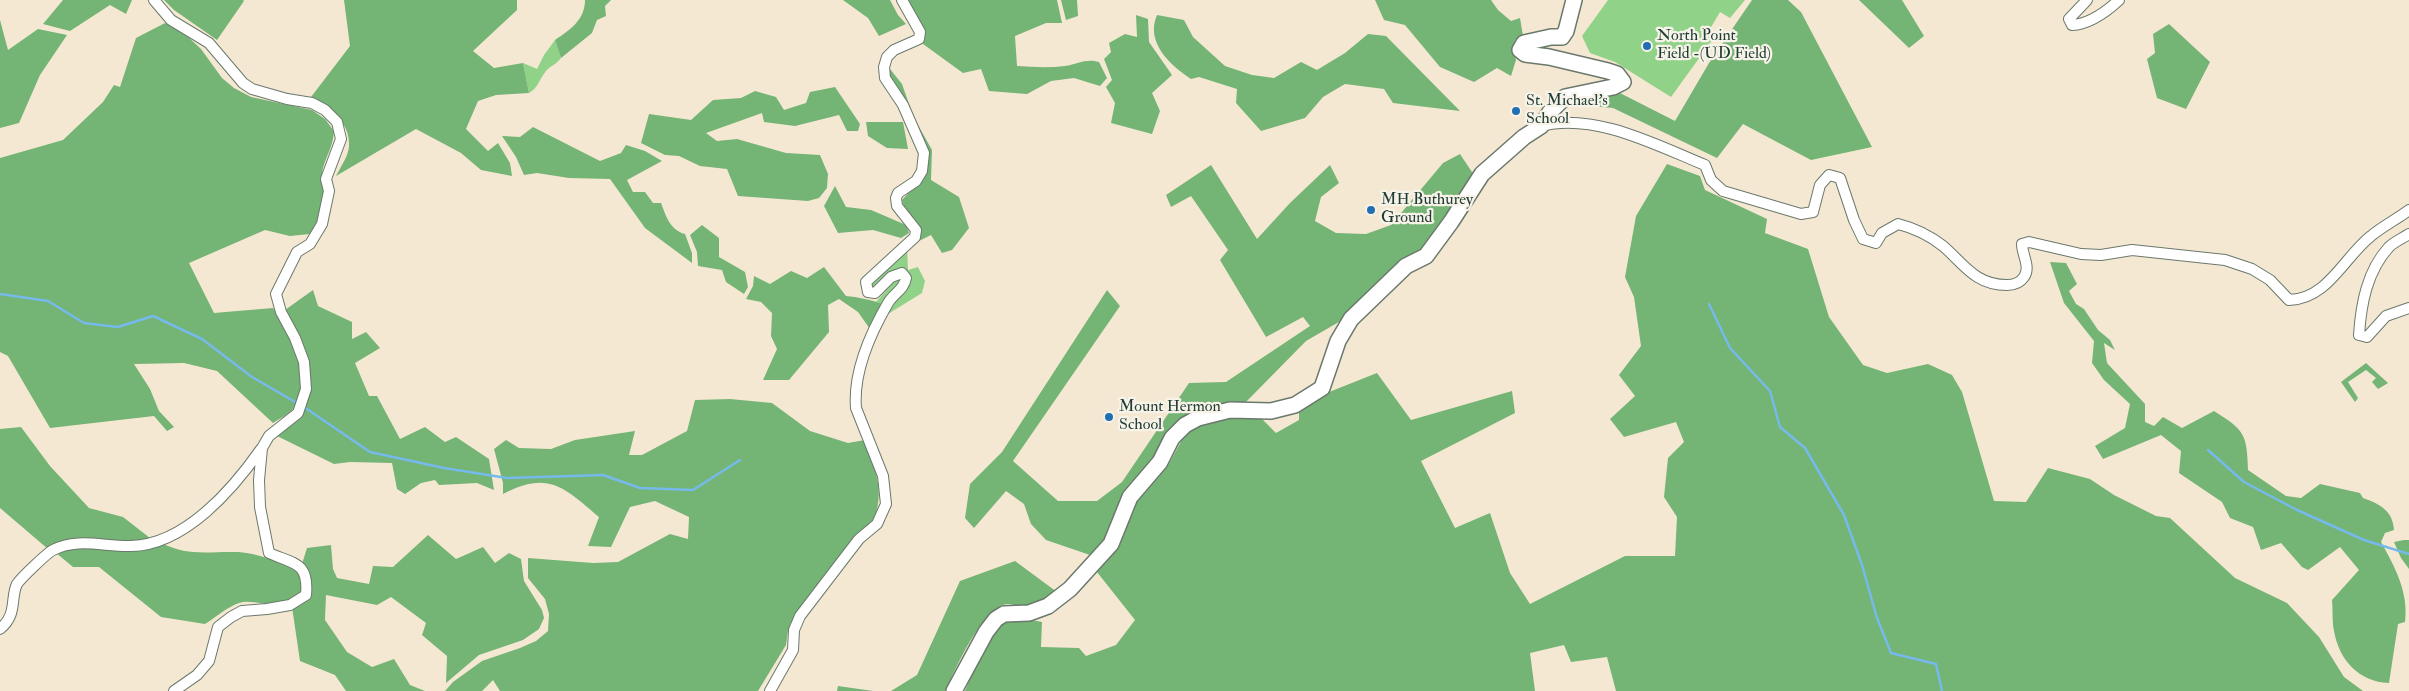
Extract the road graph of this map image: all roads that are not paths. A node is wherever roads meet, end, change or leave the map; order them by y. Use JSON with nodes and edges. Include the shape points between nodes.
{"nodes":[{"id":1,"x":154,"y":0,"type":"edge"},
{"id":2,"x":902,"y":0,"type":"edge"},
{"id":3,"x":1574,"y":0,"type":"edge"},
{"id":4,"x":2087,"y":0,"type":"edge"},
{"id":5,"x":2119,"y":0,"type":"edge"},
{"id":6,"x":1541,"y":126,"type":"junction"},
{"id":7,"x":2409,"y":210,"type":"edge"},
{"id":8,"x":2409,"y":234,"type":"edge"},
{"id":9,"x":2409,"y":308,"type":"edge"},
{"id":10,"x":262,"y":448,"type":"junction"},
{"id":11,"x":0,"y":629,"type":"edge"},
{"id":12,"x":174,"y":691,"type":"edge"},
{"id":13,"x":770,"y":691,"type":"edge"},
{"id":14,"x":954,"y":691,"type":"edge"}],
"edges":[{"from":1,"to":10,"type":"street","via":[[171,20],[209,43],[242,83],[252,89],[312,103],[337,122],[341,139],[326,179],[329,191],[322,224],[310,244],[297,252],[276,294],[304,362],[306,389],[298,413],[269,436]]},
{"from":2,"to":13,"type":"street","via":[[920,32],[919,39],[894,50],[884,67],[885,78],[903,105],[924,153],[922,171],[916,181],[898,193],[896,198],[896,206],[916,230],[915,237],[866,282],[868,292],[875,293],[896,274],[906,278],[882,313],[866,350],[857,375],[855,398],[883,476],[886,504],[877,524],[859,539],[800,616],[794,630],[793,650]]},
{"from":3,"to":6,"type":"main road","via":[[1562,37],[1524,43],[1520,50],[1525,54],[1608,71],[1617,74],[1623,82],[1564,97]]},
{"from":4,"to":5,"type":"street","via":[[2069,19],[2072,25],[2084,24]]},
{"from":6,"to":7,"type":"street","via":[[1565,124],[1628,134],[1705,165],[1711,180],[1723,191],[1801,214],[1813,212],[1820,185],[1830,175],[1840,178],[1863,239],[1876,243],[1882,233],[1898,224],[1917,229],[1943,246],[1974,276],[1995,285],[2014,285],[2024,277],[2027,265],[2022,244],[2028,242],[2081,254],[2101,255],[2132,250],[2225,260],[2270,280],[2289,300],[2300,300],[2325,284],[2371,235]]},
{"from":6,"to":14,"type":"main road","via":[[1524,136],[1482,174],[1426,256],[1406,266],[1351,319],[1338,341],[1322,388],[1287,408],[1230,410],[1198,418],[1185,425],[1172,438],[1160,462],[1130,497],[1111,544],[1070,589],[1048,606],[1029,613],[1004,614],[996,619]]},
{"from":8,"to":9,"type":"street","via":[[2390,246],[2373,272],[2364,292],[2360,335],[2367,337],[2386,316]]},
{"from":10,"to":11,"type":"street","via":[[218,502],[192,523],[164,538],[134,546],[72,543],[51,551],[17,584],[13,609]]},
{"from":10,"to":12,"type":"street","via":[[260,498],[269,553],[295,562],[304,571],[306,595],[290,605],[242,611],[231,617],[218,627],[209,661],[197,675]]}]}
